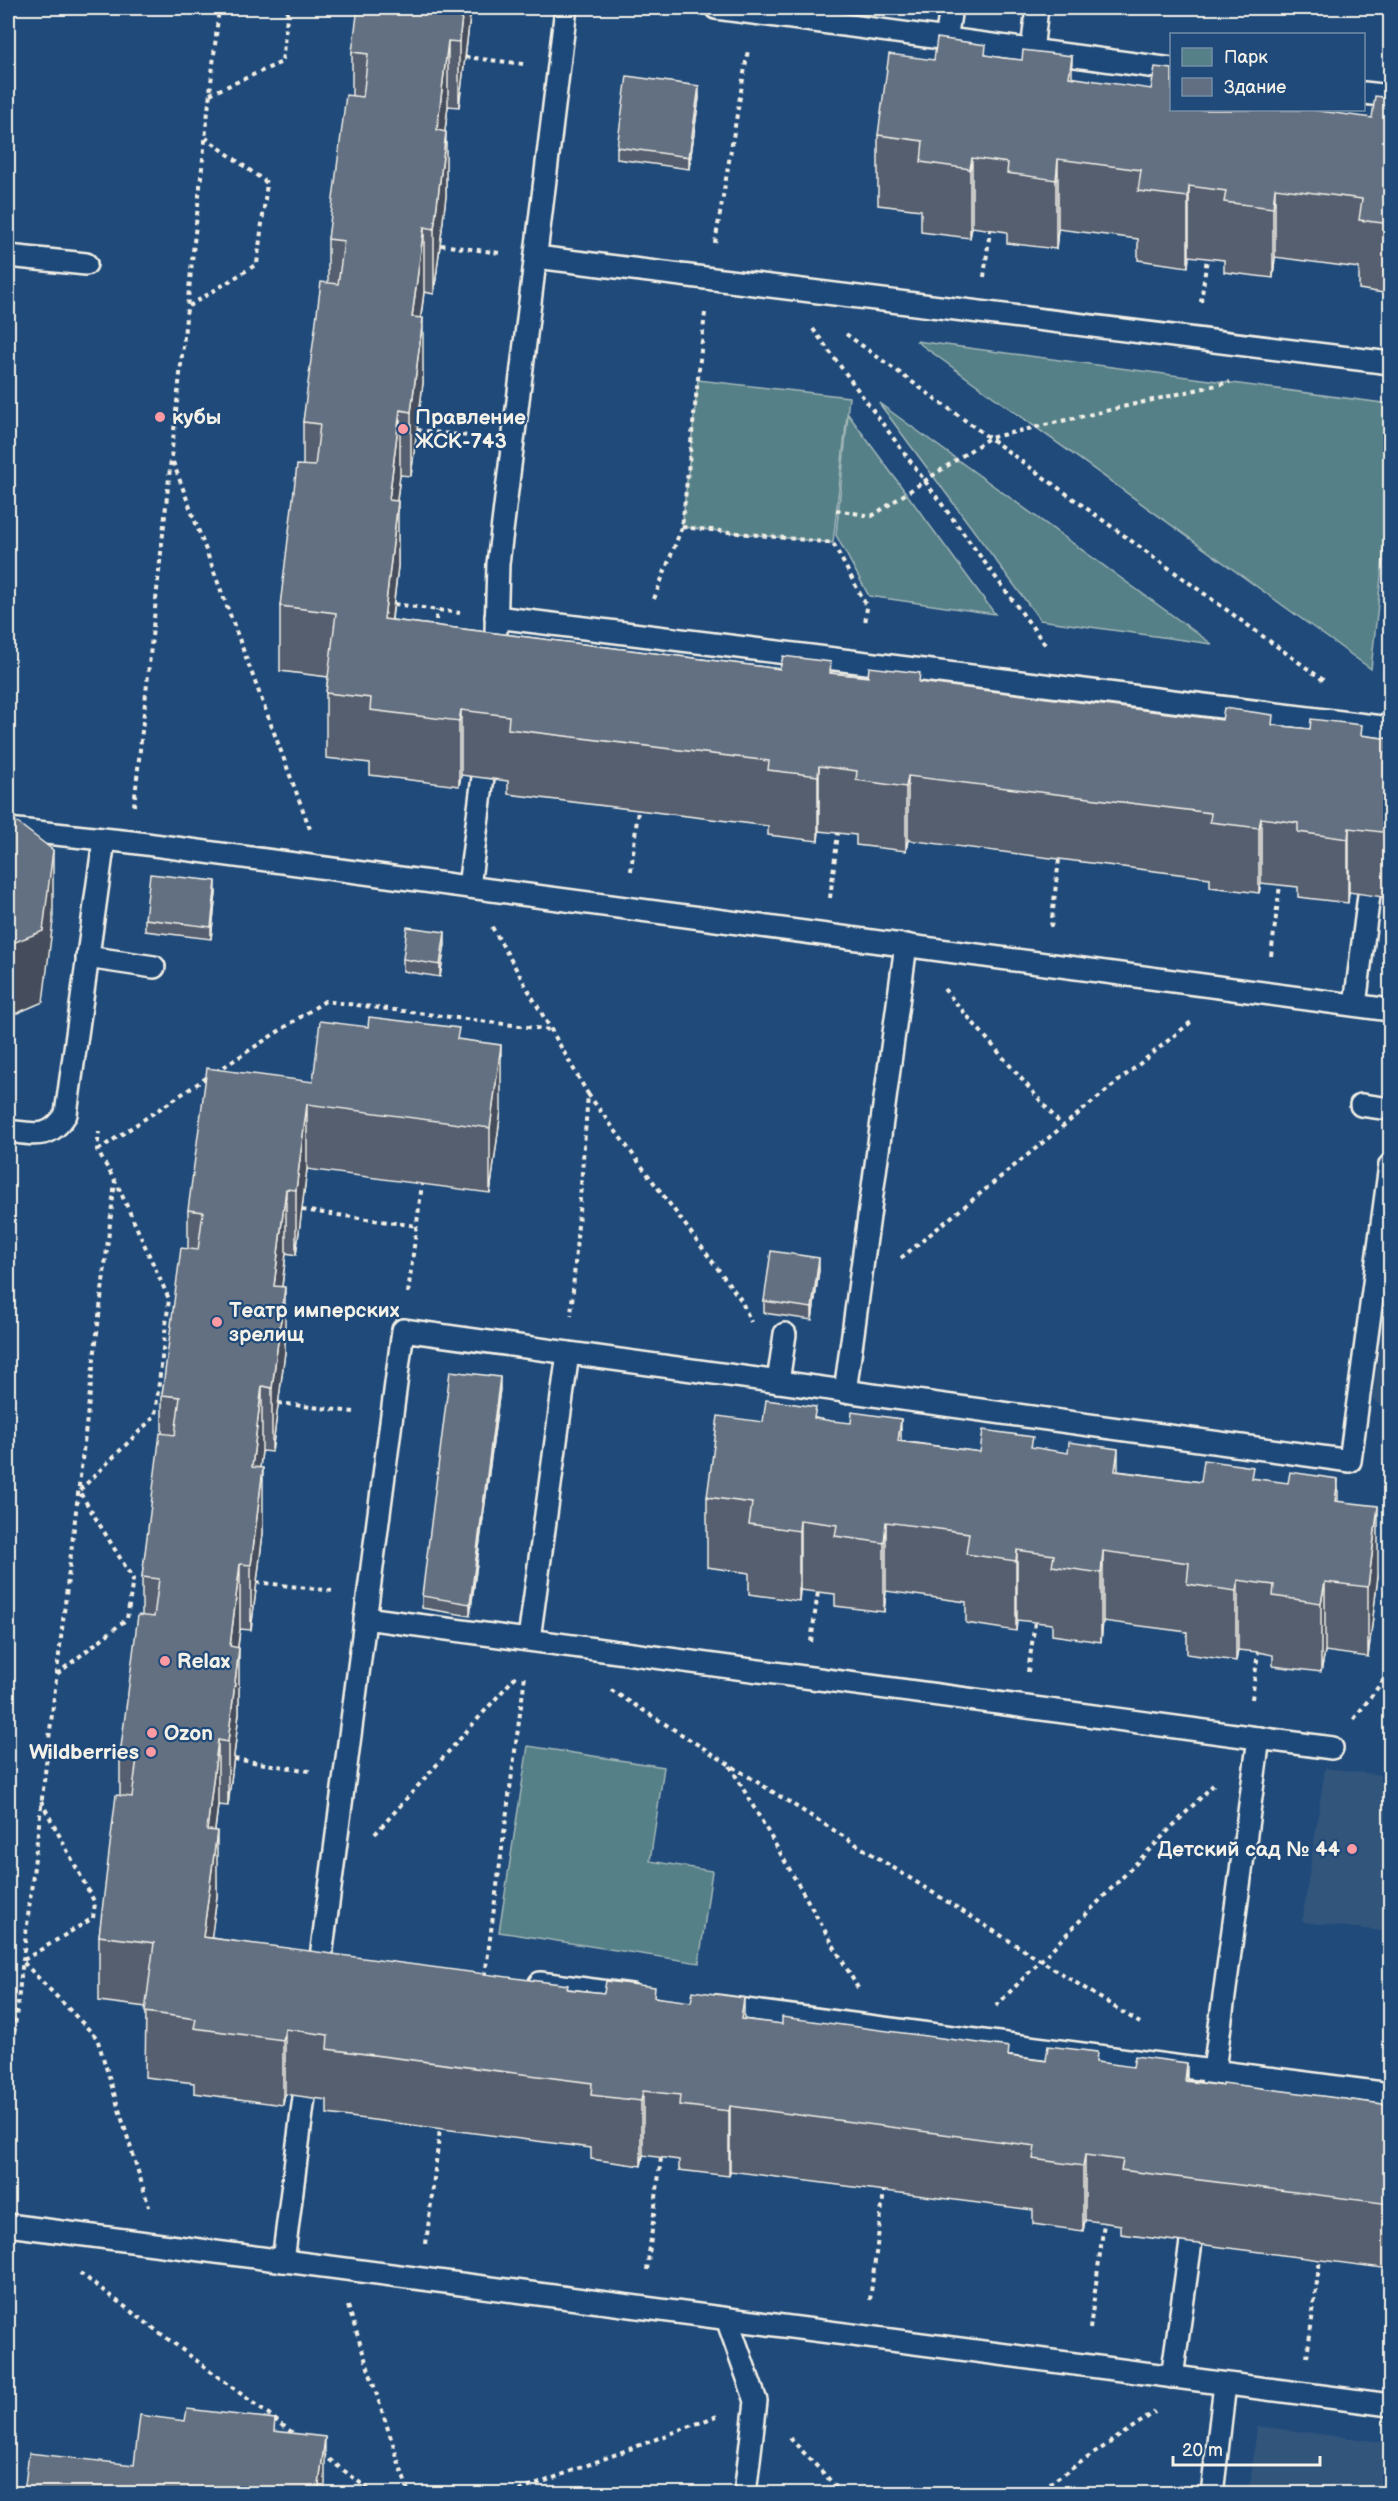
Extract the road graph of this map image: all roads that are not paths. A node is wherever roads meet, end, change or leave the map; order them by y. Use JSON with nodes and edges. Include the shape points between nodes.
{"nodes":[{"id":1,"x":566,"y":8,"type":"edge"},
{"id":2,"x":716,"y":8,"type":"edge"},
{"id":3,"x":951,"y":8,"type":"edge"},
{"id":4,"x":1037,"y":8,"type":"edge"},
{"id":5,"x":946,"y":40,"type":"junction"},
{"id":6,"x":1032,"y":51,"type":"junction"},
{"id":7,"x":1170,"y":69,"type":"edge"},
{"id":8,"x":1365,"y":93,"type":"edge"},
{"id":9,"x":1390,"y":96,"type":"edge"},
{"id":10,"x":8,"y":256,"type":"edge"},
{"id":11,"x":536,"y":257,"type":"junction"},
{"id":12,"x":86,"y":264,"type":"dead end"},
{"id":13,"x":1390,"y":363,"type":"edge"},
{"id":14,"x":496,"y":617,"type":"junction"},
{"id":15,"x":495,"y":652,"type":"edge"},
{"id":16,"x":1390,"y":722,"type":"edge"},
{"id":17,"x":1390,"y":728,"type":"edge"},
{"id":18,"x":1387,"y":749,"type":"edge"},
{"id":19,"x":483,"y":777,"type":"edge"},
{"id":20,"x":8,"y":829,"type":"edge"},
{"id":21,"x":104,"y":840,"type":"junction"},
{"id":22,"x":469,"y":887,"type":"junction"},
{"id":23,"x":1369,"y":895,"type":"edge"},
{"id":24,"x":906,"y":945,"type":"junction"},
{"id":25,"x":87,"y":957,"type":"junction"},
{"id":26,"x":154,"y":966,"type":"dead end"},
{"id":27,"x":1355,"y":1005,"type":"junction"},
{"id":28,"x":1390,"y":1010,"type":"edge"},
{"id":29,"x":1361,"y":1105,"type":"dead end"},
{"id":30,"x":1390,"y":1110,"type":"edge"},
{"id":31,"x":8,"y":1131,"type":"edge"},
{"id":32,"x":1390,"y":1165,"type":"edge"},
{"id":33,"x":785,"y":1334,"type":"dead end"},
{"id":34,"x":568,"y":1353,"type":"junction"},
{"id":35,"x":778,"y":1382,"type":"junction"},
{"id":36,"x":845,"y":1392,"type":"junction"},
{"id":37,"x":365,"y":1618,"type":"junction"},
{"id":38,"x":529,"y":1639,"type":"junction"},
{"id":39,"x":1253,"y":1737,"type":"junction"},
{"id":40,"x":1332,"y":1748,"type":"road end"},
{"id":41,"x":322,"y":1954,"type":"junction"},
{"id":42,"x":344,"y":1957,"type":"edge"},
{"id":43,"x":485,"y":1976,"type":"edge"},
{"id":44,"x":316,"y":1996,"type":"edge"},
{"id":45,"x":655,"y":1998,"type":"edge"},
{"id":46,"x":689,"y":2002,"type":"edge"},
{"id":47,"x":1214,"y":2071,"type":"junction"},
{"id":48,"x":1390,"y":2094,"type":"edge"},
{"id":49,"x":304,"y":2097,"type":"edge"},
{"id":50,"x":1209,"y":2104,"type":"edge"},
{"id":51,"x":8,"y":2225,"type":"edge"},
{"id":52,"x":1191,"y":2242,"type":"edge"},
{"id":53,"x":283,"y":2261,"type":"junction"},
{"id":54,"x":727,"y":2319,"type":"junction"},
{"id":55,"x":1172,"y":2377,"type":"junction"},
{"id":56,"x":1225,"y":2384,"type":"junction"},
{"id":57,"x":1390,"y":2406,"type":"edge"},
{"id":58,"x":745,"y":2493,"type":"edge"},
{"id":59,"x":1212,"y":2493,"type":"edge"}],
"edges":[{"from":1,"to":11,"type":"lane"},
{"from":2,"to":5,"type":"lane"},
{"from":3,"to":5,"type":"lane"},
{"from":4,"to":6,"type":"lane"},
{"from":5,"to":6,"type":"lane"},
{"from":6,"to":7,"type":"lane"},
{"from":8,"to":9,"type":"lane"},
{"from":10,"to":12,"type":"lane"},
{"from":11,"to":13,"type":"lane"},
{"from":11,"to":14,"type":"lane","via":[[498,564]]},
{"from":14,"to":15,"type":"lane"},
{"from":14,"to":17,"type":"lane"},
{"from":16,"to":17,"type":"lane"},
{"from":17,"to":18,"type":"lane"},
{"from":19,"to":22,"type":"lane"},
{"from":20,"to":21,"type":"lane"},
{"from":21,"to":22,"type":"lane"},
{"from":21,"to":25,"type":"lane"},
{"from":22,"to":24,"type":"lane"},
{"from":23,"to":27,"type":"lane"},
{"from":24,"to":27,"type":"lane"},
{"from":24,"to":36,"type":"lane"},
{"from":25,"to":26,"type":"lane"},
{"from":25,"to":31,"type":"lane","via":[[66,1114],[57,1128],[38,1135]]},
{"from":27,"to":28,"type":"lane"},
{"from":29,"to":30,"type":"lane"},
{"from":32,"to":36,"type":"lane","via":[[1350,1461]]},
{"from":33,"to":35,"type":"lane"},
{"from":34,"to":35,"type":"lane"},
{"from":34,"to":37,"type":"lane","via":[[403,1330]]},
{"from":34,"to":38,"type":"lane"},
{"from":35,"to":36,"type":"lane"},
{"from":37,"to":38,"type":"lane"},
{"from":37,"to":41,"type":"lane"},
{"from":38,"to":39,"type":"lane"},
{"from":39,"to":40,"type":"lane"},
{"from":39,"to":47,"type":"lane"},
{"from":41,"to":42,"type":"lane"},
{"from":41,"to":44,"type":"lane"},
{"from":43,"to":45,"type":"lane"},
{"from":46,"to":47,"type":"lane"},
{"from":47,"to":48,"type":"lane"},
{"from":47,"to":50,"type":"lane"},
{"from":49,"to":53,"type":"lane"},
{"from":51,"to":53,"type":"lane"},
{"from":52,"to":55,"type":"lane"},
{"from":53,"to":54,"type":"lane"},
{"from":54,"to":55,"type":"lane"},
{"from":54,"to":58,"type":"lane","via":[[756,2401]]},
{"from":55,"to":56,"type":"lane"},
{"from":56,"to":57,"type":"lane"},
{"from":56,"to":59,"type":"lane"}]}
